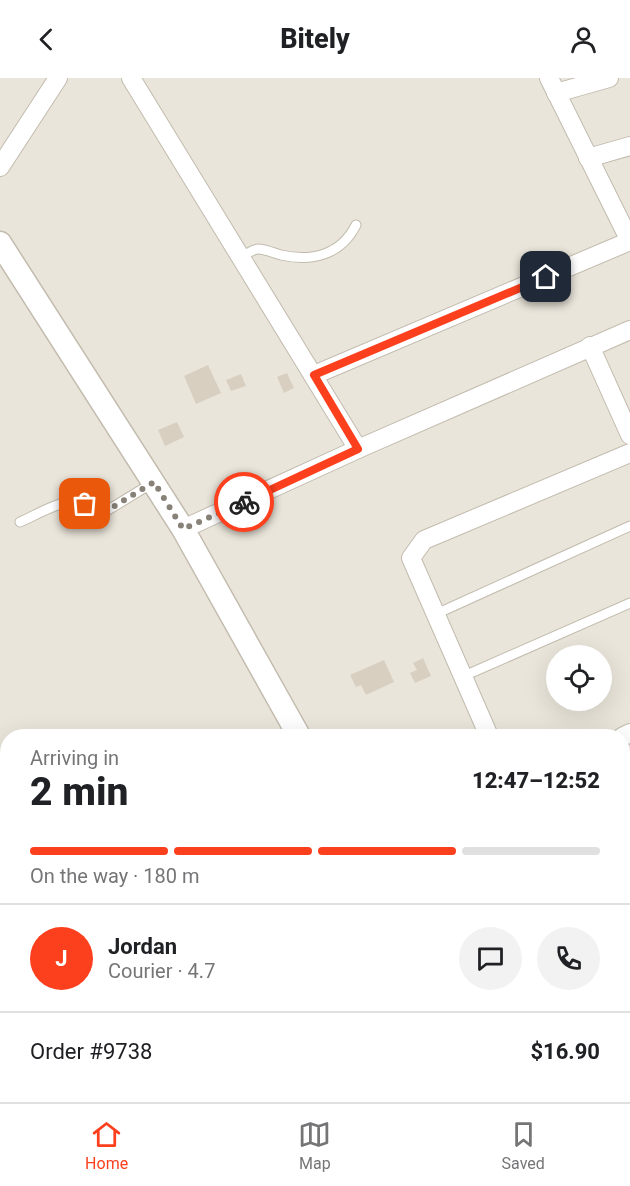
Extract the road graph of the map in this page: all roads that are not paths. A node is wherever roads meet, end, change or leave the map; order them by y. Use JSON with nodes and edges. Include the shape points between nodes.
{"nodes":[{"id":1,"x":58,"y":78,"type":"edge"},
{"id":2,"x":131,"y":78,"type":"edge"},
{"id":3,"x":609,"y":78,"type":"edge"},
{"id":4,"x":553,"y":85,"type":"edge"},
{"id":5,"x":630,"y":146,"type":"edge"},
{"id":6,"x":588,"y":158,"type":"junction"},
{"id":7,"x":0,"y":167,"type":"edge"},
{"id":8,"x":356,"y":225,"type":"dead end"},
{"id":9,"x":630,"y":241,"type":"edge"},
{"id":10,"x":0,"y":243,"type":"edge"},
{"id":11,"x":241,"y":257,"type":"junction"},
{"id":12,"x":630,"y":330,"type":"edge"},
{"id":13,"x":590,"y":346,"type":"junction"},
{"id":14,"x":314,"y":375,"type":"junction"},
{"id":15,"x":630,"y":435,"type":"edge"},
{"id":16,"x":358,"y":449,"type":"junction"},
{"id":17,"x":630,"y":453,"type":"edge"},
{"id":18,"x":154,"y":482,"type":"junction"},
{"id":19,"x":20,"y":522,"type":"dead end"},
{"id":20,"x":630,"y":526,"type":"edge"},
{"id":21,"x":183,"y":529,"type":"junction"},
{"id":22,"x":630,"y":603,"type":"edge"},
{"id":23,"x":436,"y":614,"type":"junction"},
{"id":24,"x":464,"y":676,"type":"junction"},
{"id":25,"x":295,"y":729,"type":"edge"},
{"id":26,"x":486,"y":729,"type":"edge"}],
"edges":[{"from":1,"to":7,"type":"street"},
{"from":2,"to":11,"type":"street"},
{"from":3,"to":4,"type":"street"},
{"from":4,"to":6,"type":"street"},
{"from":5,"to":6,"type":"street"},
{"from":6,"to":9,"type":"street"},
{"from":8,"to":11,"type":"lane","via":[[349,239],[339,247],[314,257],[303,259],[258,249]]},
{"from":9,"to":14,"type":"street"},
{"from":10,"to":18,"type":"street"},
{"from":11,"to":14,"type":"street"},
{"from":12,"to":13,"type":"street"},
{"from":13,"to":15,"type":"street"},
{"from":13,"to":16,"type":"street"},
{"from":14,"to":16,"type":"street"},
{"from":16,"to":21,"type":"street"},
{"from":17,"to":23,"type":"street","via":[[424,540],[411,558]]},
{"from":18,"to":19,"type":"lane","via":[[108,510],[68,502]]},
{"from":18,"to":21,"type":"street"},
{"from":20,"to":23,"type":"lane"},
{"from":21,"to":25,"type":"street"},
{"from":22,"to":24,"type":"lane"},
{"from":23,"to":24,"type":"street"},
{"from":24,"to":26,"type":"street"}]}
